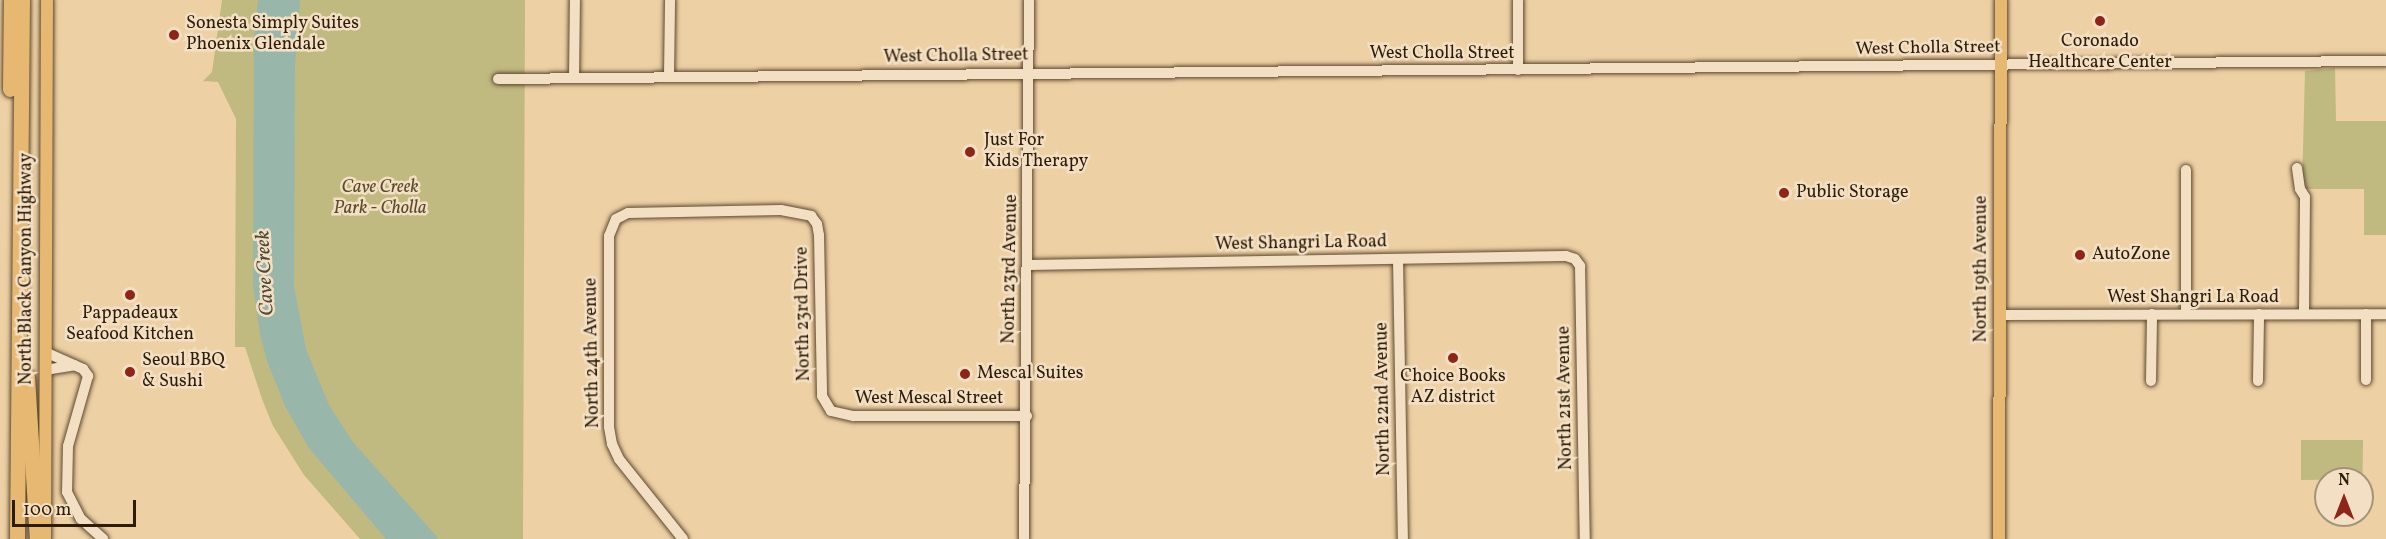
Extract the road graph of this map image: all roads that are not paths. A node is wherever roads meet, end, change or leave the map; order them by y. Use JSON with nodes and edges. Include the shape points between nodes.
{"nodes":[{"id":1,"x":11,"y":0,"type":"edge"},
{"id":2,"x":21,"y":0,"type":"edge"},
{"id":3,"x":47,"y":0,"type":"edge"},
{"id":4,"x":575,"y":0,"type":"edge"},
{"id":5,"x":670,"y":0,"type":"edge"},
{"id":6,"x":1029,"y":0,"type":"edge"},
{"id":7,"x":1518,"y":0,"type":"edge"},
{"id":8,"x":2001,"y":0,"type":"edge"},
{"id":9,"x":2386,"y":61,"type":"edge"},
{"id":10,"x":2001,"y":64,"type":"junction"},
{"id":11,"x":1518,"y":70,"type":"junction"},
{"id":12,"x":1029,"y":73,"type":"junction"},
{"id":13,"x":669,"y":76,"type":"junction"},
{"id":14,"x":574,"y":78,"type":"junction"},
{"id":15,"x":498,"y":79,"type":"dead end"},
{"id":16,"x":2297,"y":168,"type":"dead end"},
{"id":17,"x":2186,"y":170,"type":"dead end"},
{"id":18,"x":618,"y":217,"type":"joint"},
{"id":19,"x":20,"y":223,"type":"junction"},
{"id":20,"x":1398,"y":259,"type":"junction"},
{"id":21,"x":1575,"y":259,"type":"joint"},
{"id":22,"x":1028,"y":265,"type":"junction"},
{"id":23,"x":2151,"y":314,"type":"junction"},
{"id":24,"x":2186,"y":314,"type":"junction"},
{"id":25,"x":2259,"y":314,"type":"junction"},
{"id":26,"x":2304,"y":314,"type":"junction"},
{"id":27,"x":2366,"y":314,"type":"junction"},
{"id":28,"x":2386,"y":314,"type":"edge"},
{"id":29,"x":2000,"y":315,"type":"junction"},
{"id":30,"x":45,"y":352,"type":"junction"},
{"id":31,"x":75,"y":365,"type":"junction"},
{"id":32,"x":45,"y":370,"type":"junction"},
{"id":33,"x":2366,"y":380,"type":"dead end"},
{"id":34,"x":2151,"y":381,"type":"dead end"},
{"id":35,"x":2258,"y":381,"type":"dead end"},
{"id":36,"x":831,"y":411,"type":"joint"},
{"id":37,"x":1027,"y":416,"type":"junction"},
{"id":38,"x":7,"y":539,"type":"edge"},
{"id":39,"x":17,"y":539,"type":"edge"},
{"id":40,"x":37,"y":539,"type":"edge"},
{"id":41,"x":45,"y":539,"type":"edge"},
{"id":42,"x":103,"y":539,"type":"edge"},
{"id":43,"x":683,"y":539,"type":"edge"},
{"id":44,"x":1024,"y":539,"type":"edge"},
{"id":45,"x":1403,"y":539,"type":"edge"},
{"id":46,"x":1585,"y":539,"type":"edge"},
{"id":47,"x":1999,"y":539,"type":"edge"}],
"edges":[{"from":1,"to":38,"type":"highway"},
{"from":2,"to":19,"type":"highway"},
{"from":3,"to":30,"type":"main road","name":"North Black Canyon Highway"},
{"from":4,"to":14,"type":"street"},
{"from":5,"to":13,"type":"street"},
{"from":6,"to":12,"type":"street","name":"North 23rd Avenue"},
{"from":7,"to":11,"type":"street"},
{"from":8,"to":10,"type":"main road","name":"North 19th Avenue"},
{"from":9,"to":10,"type":"street","name":"West Cholla Street"},
{"from":10,"to":11,"type":"street","name":"West Cholla Street"},
{"from":10,"to":29,"type":"main road","name":"North 19th Avenue"},
{"from":11,"to":12,"type":"street","name":"West Cholla Street"},
{"from":12,"to":13,"type":"street","name":"West Cholla Street"},
{"from":12,"to":22,"type":"street","name":"North 23rd Avenue"},
{"from":13,"to":14,"type":"street","name":"West Cholla Street"},
{"from":14,"to":15,"type":"street","name":"West Cholla Street"},
{"from":16,"to":26,"type":"street","via":[[2305,197]]},
{"from":17,"to":24,"type":"street"},
{"from":18,"to":36,"type":"street","name":"North 23rd Drive","via":[[628,213],[781,210],[811,216],[819,235],[822,396]]},
{"from":18,"to":43,"type":"street","name":"North 24th Avenue","via":[[609,236],[608,404],[612,444],[619,459]]},
{"from":19,"to":39,"type":"highway"},
{"from":19,"to":40,"type":"highway","via":[[26,277],[27,381]]},
{"from":20,"to":21,"type":"street","name":"West Shangri La Road"},
{"from":20,"to":22,"type":"street","name":"West Shangri La Road"},
{"from":20,"to":45,"type":"street","name":"North 22nd Avenue"},
{"from":21,"to":46,"type":"street","name":"North 21st Avenue","via":[[1580,266]]},
{"from":22,"to":37,"type":"street","name":"North 23rd Avenue"},
{"from":23,"to":24,"type":"street","name":"West Shangri La Road"},
{"from":23,"to":29,"type":"street","name":"West Shangri La Road"},
{"from":23,"to":34,"type":"street"},
{"from":24,"to":25,"type":"street","name":"West Shangri La Road"},
{"from":25,"to":26,"type":"street","name":"West Shangri La Road"},
{"from":25,"to":35,"type":"street"},
{"from":26,"to":27,"type":"street","name":"West Shangri La Road"},
{"from":27,"to":28,"type":"street","name":"West Shangri La Road"},
{"from":27,"to":33,"type":"street"},
{"from":29,"to":47,"type":"main road","name":"North 19th Avenue"},
{"from":30,"to":31,"type":"street"},
{"from":30,"to":32,"type":"main road","name":"North Black Canyon Highway"},
{"from":31,"to":32,"type":"street"},
{"from":31,"to":42,"type":"street","via":[[88,376],[68,446],[67,492],[81,519]]},
{"from":32,"to":41,"type":"main road","name":"North Black Canyon Highway"},
{"from":36,"to":37,"type":"street","name":"West Mescal Street","via":[[853,416]]},
{"from":37,"to":44,"type":"street","name":"North 23rd Avenue"}]}
